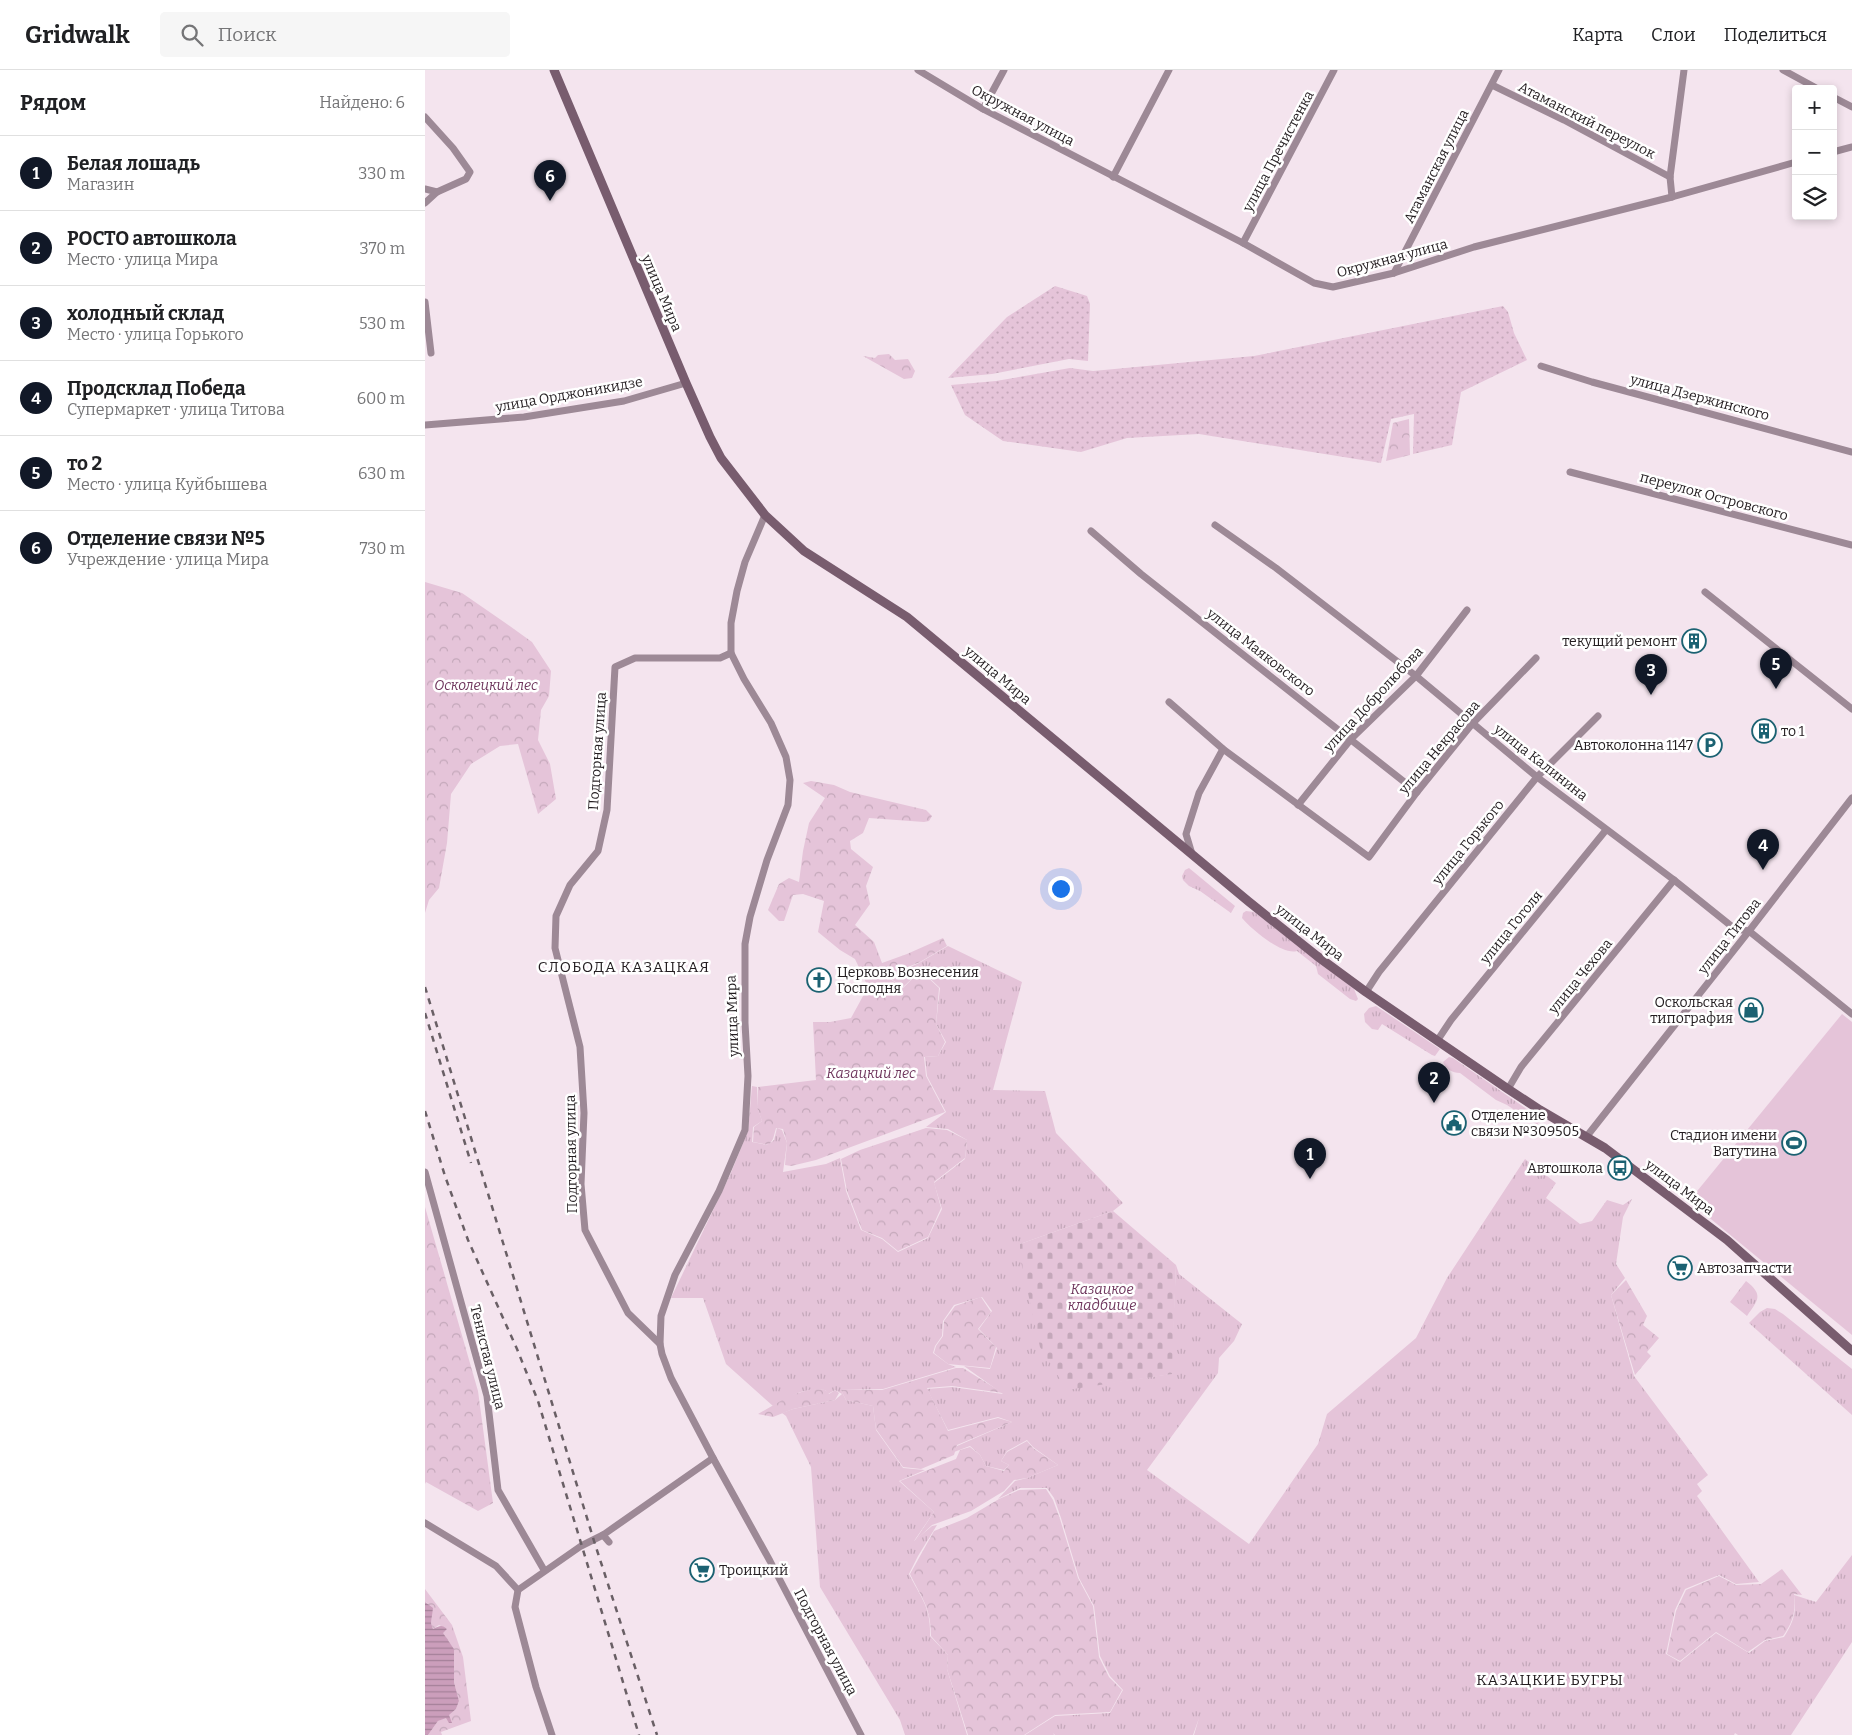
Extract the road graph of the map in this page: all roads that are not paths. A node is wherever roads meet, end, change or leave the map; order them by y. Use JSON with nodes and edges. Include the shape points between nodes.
{"nodes":[{"id":1,"x":555,"y":70,"type":"edge"},
{"id":2,"x":918,"y":70,"type":"edge"},
{"id":3,"x":1003,"y":70,"type":"edge"},
{"id":4,"x":1169,"y":70,"type":"edge"},
{"id":5,"x":1334,"y":70,"type":"edge"},
{"id":6,"x":1499,"y":70,"type":"edge"},
{"id":7,"x":1684,"y":70,"type":"edge"},
{"id":8,"x":1783,"y":70,"type":"edge"},
{"id":9,"x":1492,"y":85,"type":"junction"},
{"id":10,"x":1811,"y":85,"type":"edge"},
{"id":11,"x":1837,"y":99,"type":"edge"},
{"id":12,"x":1852,"y":107,"type":"edge"},
{"id":13,"x":983,"y":109,"type":"junction"},
{"id":14,"x":425,"y":117,"type":"edge"},
{"id":15,"x":1852,"y":147,"type":"edge"},
{"id":16,"x":1837,"y":151,"type":"edge"},
{"id":17,"x":1792,"y":163,"type":"edge"},
{"id":18,"x":1113,"y":177,"type":"junction"},
{"id":19,"x":1670,"y":177,"type":"junction"},
{"id":20,"x":425,"y":189,"type":"edge"},
{"id":21,"x":437,"y":192,"type":"junction"},
{"id":22,"x":1672,"y":197,"type":"junction"},
{"id":23,"x":425,"y":203,"type":"edge"},
{"id":24,"x":1243,"y":243,"type":"junction"},
{"id":25,"x":1395,"y":273,"type":"junction"},
{"id":26,"x":425,"y":302,"type":"edge"},
{"id":27,"x":431,"y":353,"type":"dead end"},
{"id":28,"x":1541,"y":366,"type":"dead end"},
{"id":29,"x":686,"y":382,"type":"junction"},
{"id":30,"x":425,"y":425,"type":"edge"},
{"id":31,"x":1852,"y":452,"type":"edge"},
{"id":32,"x":1570,"y":472,"type":"dead end"},
{"id":33,"x":765,"y":515,"type":"junction"},
{"id":34,"x":1215,"y":525,"type":"dead end"},
{"id":35,"x":1091,"y":531,"type":"dead end"},
{"id":36,"x":1852,"y":545,"type":"edge"},
{"id":37,"x":1705,"y":592,"type":"dead end"},
{"id":38,"x":1467,"y":610,"type":"dead end"},
{"id":39,"x":731,"y":653,"type":"junction"},
{"id":40,"x":1536,"y":658,"type":"dead end"},
{"id":41,"x":1416,"y":676,"type":"junction"},
{"id":42,"x":1169,"y":702,"type":"dead end"},
{"id":43,"x":1852,"y":708,"type":"edge"},
{"id":44,"x":1598,"y":716,"type":"dead end"},
{"id":45,"x":1472,"y":724,"type":"junction"},
{"id":46,"x":1351,"y":739,"type":"junction"},
{"id":47,"x":1223,"y":749,"type":"junction"},
{"id":48,"x":1537,"y":777,"type":"junction"},
{"id":49,"x":1417,"y":792,"type":"junction"},
{"id":50,"x":1852,"y":798,"type":"edge"},
{"id":51,"x":1297,"y":805,"type":"junction"},
{"id":52,"x":1607,"y":830,"type":"junction"},
{"id":53,"x":1192,"y":854,"type":"junction"},
{"id":54,"x":1674,"y":880,"type":"junction"},
{"id":55,"x":1749,"y":931,"type":"junction"},
{"id":56,"x":1366,"y":992,"type":"junction"},
{"id":57,"x":1852,"y":1014,"type":"edge"},
{"id":58,"x":1437,"y":1041,"type":"junction"},
{"id":59,"x":1508,"y":1089,"type":"junction"},
{"id":60,"x":1587,"y":1136,"type":"junction"},
{"id":61,"x":425,"y":1172,"type":"edge"},
{"id":62,"x":660,"y":1344,"type":"junction"},
{"id":63,"x":1852,"y":1351,"type":"edge"},
{"id":64,"x":713,"y":1458,"type":"junction"},
{"id":65,"x":425,"y":1523,"type":"edge"},
{"id":66,"x":603,"y":1535,"type":"junction"},
{"id":67,"x":609,"y":1542,"type":"dead end"},
{"id":68,"x":544,"y":1570,"type":"junction"},
{"id":69,"x":517,"y":1590,"type":"junction"},
{"id":70,"x":552,"y":1735,"type":"edge"},
{"id":71,"x":861,"y":1735,"type":"edge"}],
"edges":[{"from":1,"to":29,"type":"main road","name":"улица Мира"},
{"from":2,"to":13,"type":"street","name":"Окружная улица"},
{"from":3,"to":13,"type":"street"},
{"from":4,"to":18,"type":"street"},
{"from":5,"to":24,"type":"street","name":"улица Пречистенка"},
{"from":6,"to":9,"type":"street","name":"Атаманская улица"},
{"from":7,"to":19,"type":"street"},
{"from":8,"to":10,"type":"street"},
{"from":9,"to":19,"type":"street","name":"Атаманский переулок"},
{"from":9,"to":25,"type":"street","name":"Атаманская улица"},
{"from":11,"to":12,"type":"street"},
{"from":13,"to":18,"type":"street","name":"Окружная улица"},
{"from":14,"to":21,"type":"street","via":[[470,172],[466,179]]},
{"from":15,"to":16,"type":"street"},
{"from":17,"to":22,"type":"street","name":"Окружная улица"},
{"from":18,"to":24,"type":"street","name":"Окружная улица"},
{"from":19,"to":22,"type":"street"},
{"from":20,"to":21,"type":"street"},
{"from":21,"to":23,"type":"street"},
{"from":22,"to":25,"type":"street","name":"Окружная улица","via":[[1474,248]]},
{"from":24,"to":25,"type":"street","name":"Окружная улица","via":[[1315,283],[1333,287]]},
{"from":26,"to":27,"type":"street"},
{"from":28,"to":31,"type":"street","name":"улица Дзержинского"},
{"from":29,"to":30,"type":"street","name":"улица Орджоникидзе","via":[[624,400],[524,418]]},
{"from":29,"to":33,"type":"main road","name":"улица Мира","via":[[721,458]]},
{"from":32,"to":36,"type":"street","name":"переулок Островского"},
{"from":33,"to":39,"type":"street","name":"улица Мира","via":[[745,562],[737,591],[731,623]]},
{"from":33,"to":53,"type":"main road","name":"улица Мира","via":[[804,551],[907,617]]},
{"from":34,"to":41,"type":"street","name":"улица Калинина"},
{"from":35,"to":46,"type":"street","name":"улица Маяковского"},
{"from":37,"to":43,"type":"street"},
{"from":38,"to":41,"type":"street","name":"улица Добролюбова"},
{"from":39,"to":62,"type":"street","name":"улица Мира","via":[[771,723],[786,757],[790,780],[788,805],[767,860],[745,944],[748,1076],[745,1130],[719,1191],[675,1275],[661,1316]]},
{"from":39,"to":62,"type":"street","name":"Подгорная улица","via":[[720,658],[635,658],[615,667],[607,810],[598,851],[569,885],[556,916],[555,948],[580,1047],[584,1113],[581,1184],[585,1230],[628,1313]]},
{"from":40,"to":45,"type":"street","name":"улица Некрасова"},
{"from":41,"to":45,"type":"street","name":"улица Калинина"},
{"from":41,"to":46,"type":"street","name":"улица Добролюбова"},
{"from":42,"to":47,"type":"street"},
{"from":44,"to":48,"type":"street","name":"улица Горького"},
{"from":45,"to":48,"type":"street","name":"улица Калинина"},
{"from":45,"to":49,"type":"street","name":"улица Некрасова"},
{"from":46,"to":49,"type":"street","name":"улица Маяковского"},
{"from":46,"to":51,"type":"street","name":"улица Добролюбова"},
{"from":47,"to":51,"type":"street"},
{"from":47,"to":53,"type":"street","via":[[1199,793],[1186,834]]},
{"from":48,"to":52,"type":"street","name":"улица Калинина"},
{"from":48,"to":56,"type":"street","name":"улица Горького","via":[[1385,964]]},
{"from":49,"to":51,"type":"street","name":"улица Некрасова","via":[[1369,857]]},
{"from":50,"to":55,"type":"street","name":"улица Титова"},
{"from":52,"to":54,"type":"street","name":"улица Калинина"},
{"from":52,"to":58,"type":"street","name":"улица Гоголя"},
{"from":53,"to":56,"type":"main road","name":"улица Мира"},
{"from":54,"to":55,"type":"street","name":"улица Калинина","via":[[1735,930]]},
{"from":54,"to":59,"type":"street","name":"улица Чехова","via":[[1521,1067]]},
{"from":55,"to":57,"type":"street","name":"улица Калинина"},
{"from":55,"to":60,"type":"street","name":"улица Титова"},
{"from":56,"to":58,"type":"main road","name":"улица Мира"},
{"from":58,"to":59,"type":"main road","name":"улица Мира"},
{"from":59,"to":60,"type":"main road","name":"улица Мира"},
{"from":60,"to":63,"type":"main road","name":"улица Мира","via":[[1727,1240]]},
{"from":61,"to":68,"type":"street","name":"Тенистая улица","via":[[487,1396],[498,1490]]},
{"from":62,"to":64,"type":"street","name":"Подгорная улица","via":[[671,1378]]},
{"from":64,"to":66,"type":"street"},
{"from":64,"to":71,"type":"street","name":"Подгорная улица"},
{"from":65,"to":69,"type":"street","via":[[495,1566]]},
{"from":66,"to":67,"type":"street"},
{"from":66,"to":68,"type":"street"},
{"from":68,"to":69,"type":"street"},
{"from":69,"to":70,"type":"street","via":[[515,1607]]}]}
